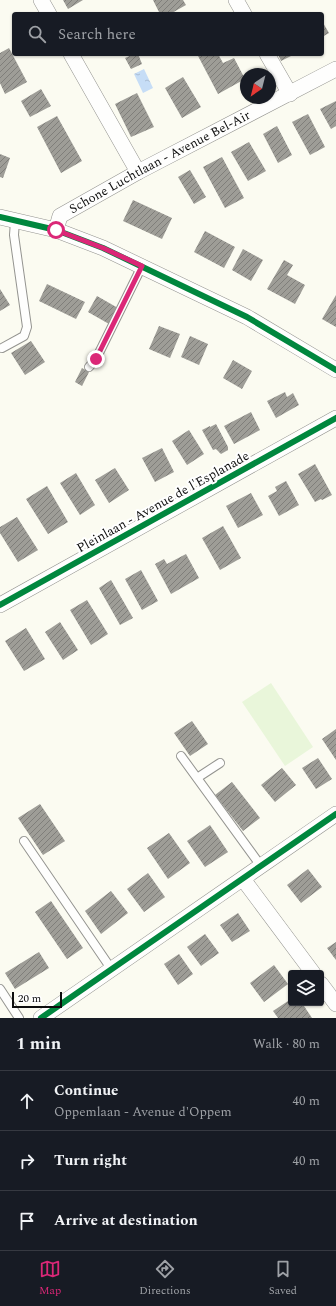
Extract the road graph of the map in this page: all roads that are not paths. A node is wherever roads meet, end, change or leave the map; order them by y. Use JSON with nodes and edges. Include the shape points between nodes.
{"nodes":[{"id":1,"x":41,"y":0,"type":"edge"},
{"id":2,"x":236,"y":0,"type":"edge"},
{"id":3,"x":48,"y":12,"type":"edge"},
{"id":4,"x":243,"y":12,"type":"edge"},
{"id":5,"x":72,"y":56,"type":"edge"},
{"id":6,"x":268,"y":56,"type":"edge"},
{"id":7,"x":336,"y":69,"type":"edge"},
{"id":8,"x":290,"y":94,"type":"junction"},
{"id":9,"x":138,"y":172,"type":"junction"},
{"id":10,"x":0,"y":217,"type":"edge"},
{"id":11,"x":15,"y":221,"type":"junction"},
{"id":12,"x":56,"y":230,"type":"junction"},
{"id":13,"x":142,"y":266,"type":"junction"},
{"id":14,"x":2,"y":348,"type":"dead end"},
{"id":15,"x":89,"y":367,"type":"dead end"},
{"id":16,"x":336,"y":370,"type":"edge"},
{"id":17,"x":336,"y":418,"type":"edge"},
{"id":18,"x":0,"y":605,"type":"edge"},
{"id":19,"x":181,"y":756,"type":"dead end"},
{"id":20,"x":220,"y":763,"type":"dead end"},
{"id":21,"x":197,"y":778,"type":"junction"},
{"id":22,"x":336,"y":814,"type":"edge"},
{"id":23,"x":24,"y":841,"type":"dead end"},
{"id":24,"x":260,"y":866,"type":"junction"},
{"id":25,"x":243,"y":879,"type":"junction"},
{"id":26,"x":112,"y":970,"type":"junction"},
{"id":27,"x":311,"y":970,"type":"edge"},
{"id":28,"x":0,"y":988,"type":"edge"},
{"id":29,"x":324,"y":988,"type":"edge"},
{"id":30,"x":336,"y":1004,"type":"edge"},
{"id":31,"x":19,"y":1018,"type":"edge"},
{"id":32,"x":42,"y":1018,"type":"edge"}],
"edges":[{"from":1,"to":3,"type":"street"},
{"from":2,"to":4,"type":"street"},
{"from":5,"to":9,"type":"street"},
{"from":6,"to":8,"type":"street"},
{"from":7,"to":8,"type":"street","name":"Schone Luchtlaan - Avenue Bel-Air"},
{"from":8,"to":9,"type":"street","name":"Schone Luchtlaan - Avenue Bel-Air"},
{"from":9,"to":12,"type":"street","name":"Schone Luchtlaan - Avenue Bel-Air","via":[[60,216]]},
{"from":10,"to":11,"type":"street"},
{"from":11,"to":12,"type":"street"},
{"from":11,"to":14,"type":"lane","via":[[14,235],[27,327],[24,336]]},
{"from":12,"to":13,"type":"street"},
{"from":13,"to":15,"type":"lane","via":[[96,359]]},
{"from":13,"to":16,"type":"street","via":[[247,317]]},
{"from":17,"to":18,"type":"street","name":"Pleinlaan - Avenue de l'Esplanade"},
{"from":19,"to":21,"type":"lane"},
{"from":20,"to":21,"type":"lane"},
{"from":21,"to":24,"type":"lane"},
{"from":22,"to":24,"type":"street"},
{"from":23,"to":26,"type":"lane"},
{"from":24,"to":25,"type":"street"},
{"from":25,"to":26,"type":"street"},
{"from":25,"to":27,"type":"street"},
{"from":26,"to":32,"type":"street"},
{"from":28,"to":31,"type":"lane"},
{"from":29,"to":30,"type":"street"}]}
